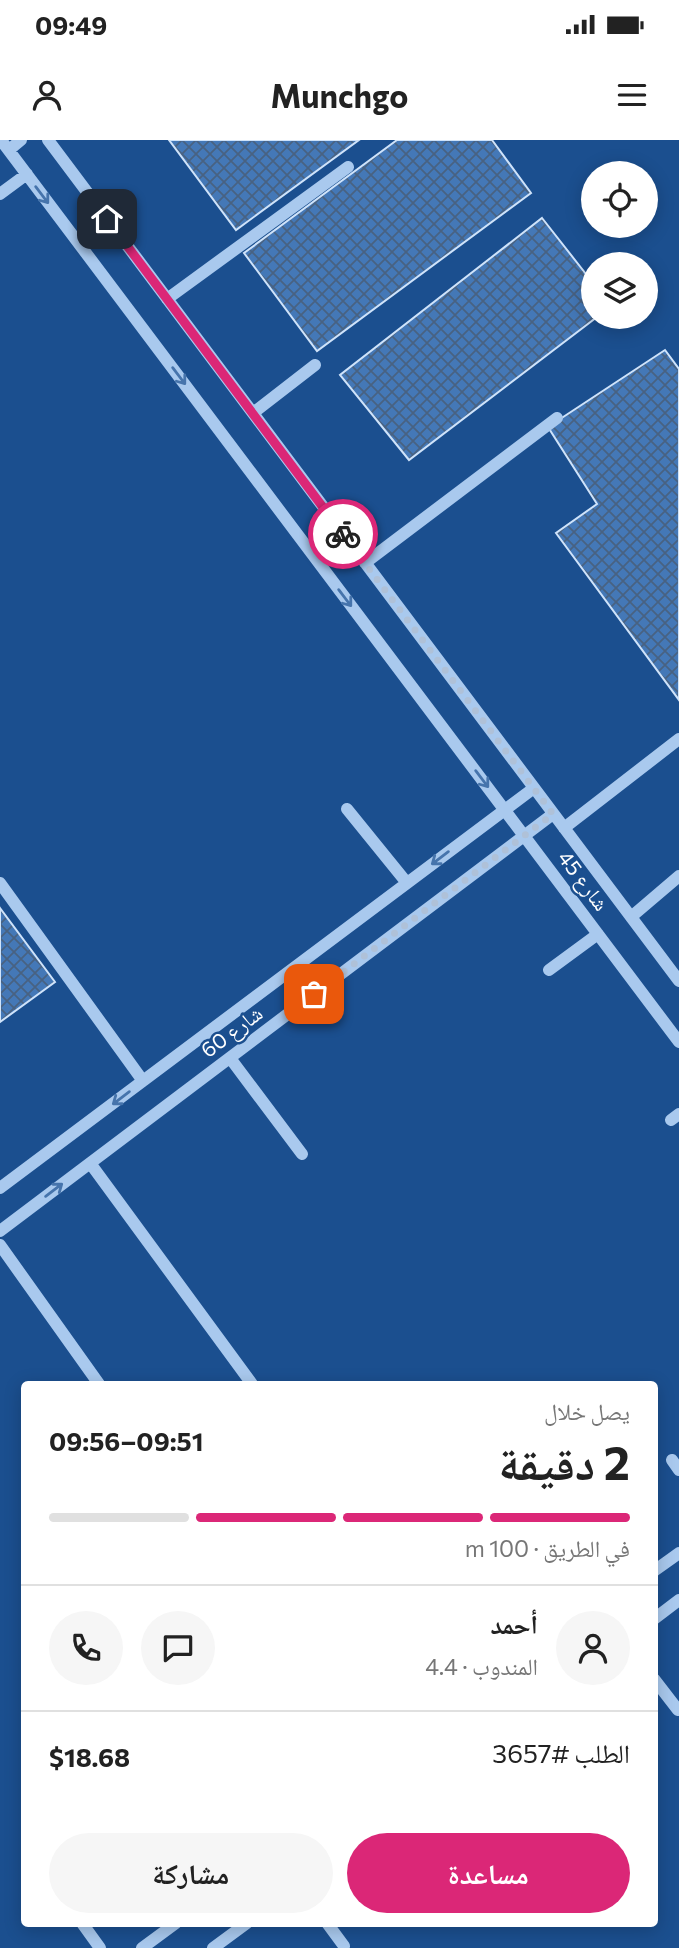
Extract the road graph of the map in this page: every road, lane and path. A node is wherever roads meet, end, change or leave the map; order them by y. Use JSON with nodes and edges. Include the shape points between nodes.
{"nodes":[{"id":1,"x":21,"y":140,"type":"edge"},
{"id":2,"x":48,"y":140,"type":"edge"},
{"id":3,"x":5,"y":145,"type":"edge"},
{"id":4,"x":348,"y":167,"type":"dead end"},
{"id":5,"x":27,"y":174,"type":"junction"},
{"id":6,"x":0,"y":194,"type":"edge"},
{"id":7,"x":167,"y":299,"type":"junction"},
{"id":8,"x":315,"y":365,"type":"dead end"},
{"id":9,"x":253,"y":414,"type":"junction"},
{"id":10,"x":557,"y":418,"type":"dead end"},
{"id":11,"x":365,"y":563,"type":"junction"},
{"id":12,"x":679,"y":739,"type":"edge"},
{"id":13,"x":534,"y":788,"type":"junction"},
{"id":14,"x":347,"y":809,"type":"dead end"},
{"id":15,"x":505,"y":810,"type":"junction"},
{"id":16,"x":553,"y":814,"type":"junction"},
{"id":17,"x":564,"y":828,"type":"junction"},
{"id":18,"x":524,"y":836,"type":"junction"},
{"id":19,"x":679,"y":876,"type":"edge"},
{"id":20,"x":0,"y":883,"type":"edge"},
{"id":21,"x":407,"y":883,"type":"junction"},
{"id":22,"x":631,"y":917,"type":"junction"},
{"id":23,"x":598,"y":934,"type":"junction"},
{"id":24,"x":550,"y":970,"type":"dead end"},
{"id":25,"x":679,"y":981,"type":"edge"},
{"id":26,"x":679,"y":1042,"type":"edge"},
{"id":27,"x":230,"y":1058,"type":"junction"},
{"id":28,"x":143,"y":1081,"type":"junction"},
{"id":29,"x":302,"y":1154,"type":"dead end"},
{"id":30,"x":90,"y":1163,"type":"junction"},
{"id":31,"x":0,"y":1188,"type":"edge"},
{"id":32,"x":0,"y":1231,"type":"edge"},
{"id":33,"x":0,"y":1245,"type":"edge"},
{"id":34,"x":97,"y":1381,"type":"edge"},
{"id":35,"x":250,"y":1381,"type":"edge"},
{"id":36,"x":679,"y":1553,"type":"edge"},
{"id":37,"x":658,"y":1569,"type":"edge"},
{"id":38,"x":679,"y":1601,"type":"edge"},
{"id":39,"x":658,"y":1616,"type":"edge"},
{"id":40,"x":658,"y":1684,"type":"edge"},
{"id":41,"x":678,"y":1710,"type":"edge"},
{"id":42,"x":85,"y":1927,"type":"edge"},
{"id":43,"x":171,"y":1927,"type":"edge"},
{"id":44,"x":242,"y":1927,"type":"edge"},
{"id":45,"x":330,"y":1927,"type":"edge"},
{"id":46,"x":344,"y":1946,"type":"dead end"},
{"id":47,"x":100,"y":1948,"type":"edge"},
{"id":48,"x":142,"y":1948,"type":"edge"},
{"id":49,"x":214,"y":1948,"type":"edge"}],
"edges":[{"from":1,"to":3,"type":"lane"},
{"from":2,"to":7,"type":"lane","name":"شارع 45"},
{"from":3,"to":5,"type":"lane","name":"شارع 45"},
{"from":4,"to":7,"type":"lane"},
{"from":5,"to":6,"type":"lane"},
{"from":5,"to":15,"type":"lane","name":"شارع 45","one_way":true},
{"from":7,"to":9,"type":"lane","name":"شارع 45"},
{"from":8,"to":9,"type":"lane"},
{"from":9,"to":11,"type":"lane","name":"شارع 45"},
{"from":10,"to":11,"type":"lane"},
{"from":11,"to":13,"type":"lane","name":"شارع 45"},
{"from":12,"to":17,"type":"lane"},
{"from":13,"to":15,"type":"lane","name":"شارع 60"},
{"from":13,"to":16,"type":"lane","name":"شارع 45"},
{"from":14,"to":21,"type":"lane"},
{"from":15,"to":18,"type":"lane","name":"شارع 45"},
{"from":15,"to":21,"type":"lane","name":"شارع 60","one_way":true},
{"from":16,"to":17,"type":"lane","name":"شارع 45"},
{"from":16,"to":18,"type":"lane","name":"شارع 60"},
{"from":17,"to":22,"type":"lane","name":"شارع 45"},
{"from":18,"to":23,"type":"lane","name":"شارع 45"},
{"from":18,"to":27,"type":"lane","name":"شارع 60"},
{"from":19,"to":22,"type":"lane"},
{"from":20,"to":28,"type":"lane"},
{"from":21,"to":28,"type":"lane","name":"شارع 60"},
{"from":22,"to":25,"type":"lane","name":"شارع 45"},
{"from":23,"to":24,"type":"lane"},
{"from":23,"to":26,"type":"lane","name":"شارع 45"},
{"from":27,"to":29,"type":"lane"},
{"from":27,"to":30,"type":"lane","name":"شارع 60"},
{"from":28,"to":31,"type":"lane","name":"شارع 60","one_way":true},
{"from":32,"to":30,"type":"lane","name":"شارع 60","one_way":true},
{"from":30,"to":35,"type":"lane"},
{"from":33,"to":34,"type":"lane"},
{"from":36,"to":37,"type":"lane"},
{"from":38,"to":39,"type":"lane"},
{"from":40,"to":41,"type":"lane"},
{"from":42,"to":47,"type":"lane"},
{"from":43,"to":48,"type":"lane"},
{"from":44,"to":49,"type":"lane"},
{"from":45,"to":46,"type":"lane"}]}
